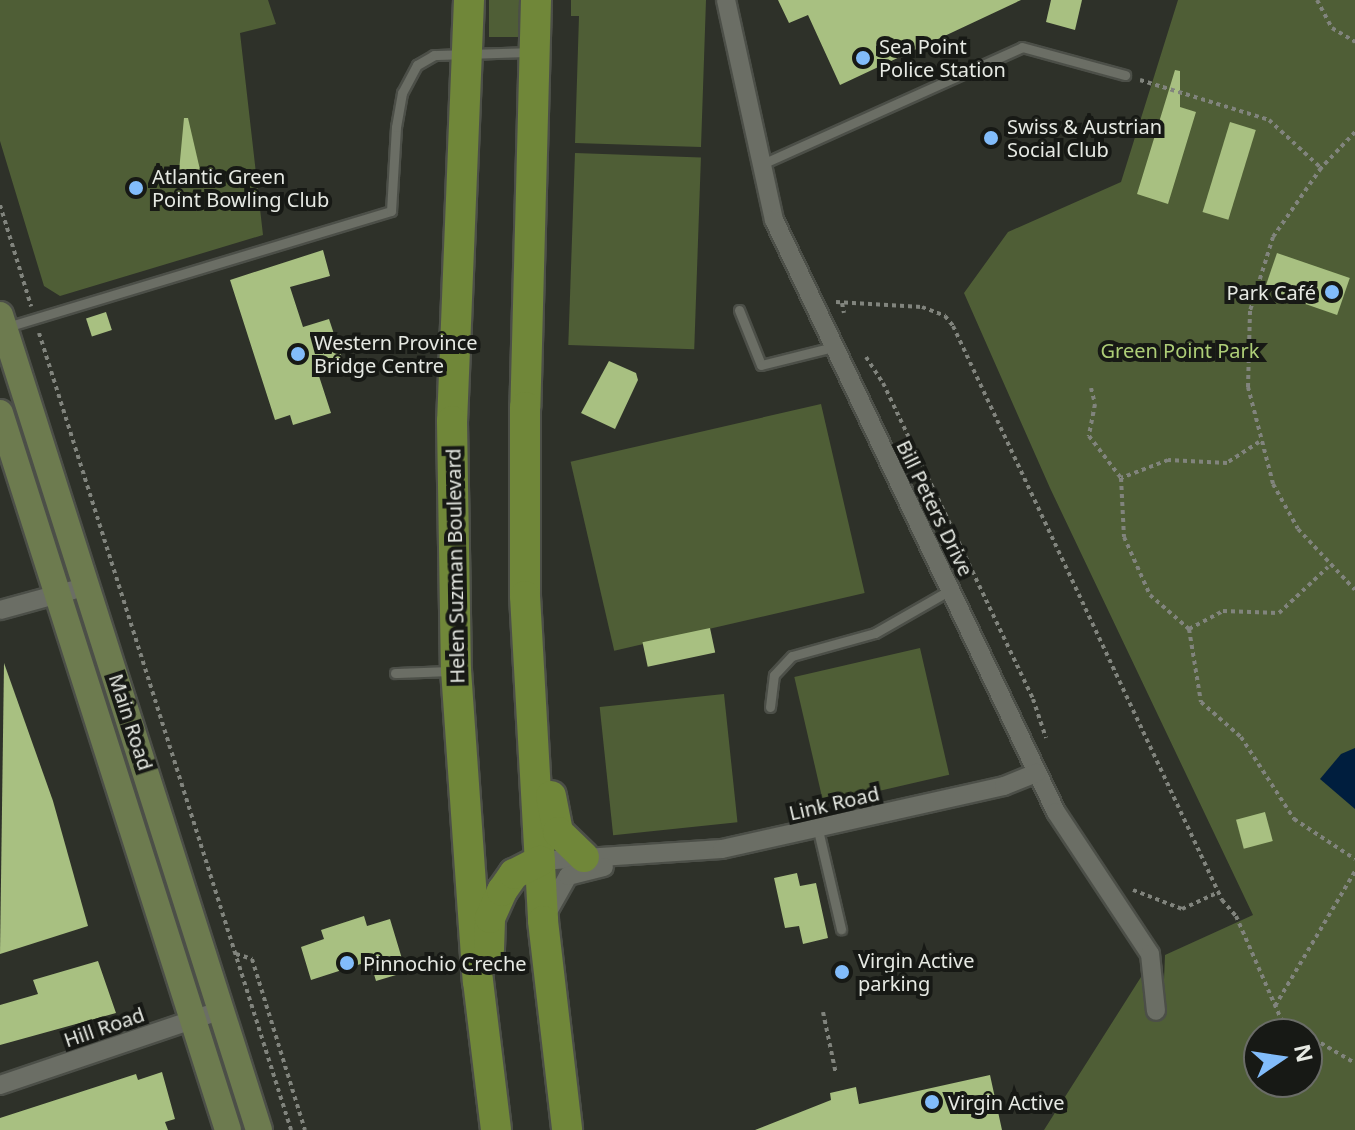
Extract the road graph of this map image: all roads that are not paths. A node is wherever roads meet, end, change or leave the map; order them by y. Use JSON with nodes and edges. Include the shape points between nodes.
{"nodes":[{"id":1,"x":469,"y":0,"type":"edge"},
{"id":2,"x":536,"y":0,"type":"edge"},
{"id":3,"x":726,"y":0,"type":"edge"},
{"id":4,"x":538,"y":51,"type":"junction"},
{"id":5,"x":468,"y":54,"type":"junction"},
{"id":6,"x":1125,"y":75,"type":"dead end"},
{"id":7,"x":760,"y":165,"type":"junction"},
{"id":8,"x":739,"y":310,"type":"dead end"},
{"id":9,"x":2,"y":322,"type":"edge"},
{"id":10,"x":833,"y":347,"type":"junction"},
{"id":11,"x":0,"y":413,"type":"edge"},
{"id":12,"x":88,"y":586,"type":"junction"},
{"id":13,"x":950,"y":590,"type":"junction"},
{"id":14,"x":58,"y":594,"type":"junction"},
{"id":15,"x":525,"y":596,"type":"junction"},
{"id":16,"x":0,"y":610,"type":"edge"},
{"id":17,"x":456,"y":670,"type":"junction"},
{"id":18,"x":395,"y":673,"type":"dead end"},
{"id":19,"x":770,"y":707,"type":"dead end"},
{"id":20,"x":1036,"y":773,"type":"junction"},
{"id":21,"x":818,"y":830,"type":"junction"},
{"id":22,"x":584,"y":857,"type":"junction"},
{"id":23,"x":637,"y":857,"type":"junction"},
{"id":24,"x":540,"y":861,"type":"junction"},
{"id":25,"x":543,"y":921,"type":"junction"},
{"id":26,"x":841,"y":929,"type":"dead end"},
{"id":27,"x":222,"y":1010,"type":"junction"},
{"id":28,"x":1156,"y":1011,"type":"dead end"},
{"id":29,"x":193,"y":1020,"type":"junction"},
{"id":30,"x":0,"y":1085,"type":"edge"},
{"id":31,"x":228,"y":1130,"type":"edge"},
{"id":32,"x":259,"y":1130,"type":"edge"},
{"id":33,"x":496,"y":1130,"type":"edge"},
{"id":34,"x":507,"y":1130,"type":"edge"},
{"id":35,"x":567,"y":1130,"type":"edge"}],
"edges":[{"from":1,"to":5,"type":"main road","name":"Helen Suzman Boulevard"},
{"from":2,"to":4,"type":"main road"},
{"from":3,"to":7,"type":"street","name":"Bill Peters Drive"},
{"from":4,"to":5,"type":"lane"},
{"from":4,"to":15,"type":"main road","via":[[525,407]]},
{"from":5,"to":9,"type":"lane","via":[[434,55],[417,65],[402,93],[391,211],[35,318]]},
{"from":5,"to":17,"type":"main road","name":"Helen Suzman Boulevard","via":[[452,421]]},
{"from":6,"to":7,"type":"lane","via":[[1022,47]]},
{"from":7,"to":10,"type":"street","name":"Bill Peters Drive","via":[[774,220]]},
{"from":8,"to":10,"type":"lane","via":[[761,365]]},
{"from":9,"to":12,"type":"main road","name":"Main Road"},
{"from":10,"to":13,"type":"street","name":"Bill Peters Drive"},
{"from":11,"to":14,"type":"main road","name":"Main Road"},
{"from":12,"to":14,"type":"street"},
{"from":12,"to":27,"type":"main road","name":"Main Road"},
{"from":13,"to":19,"type":"lane","via":[[875,633],[792,656],[774,675]]},
{"from":13,"to":20,"type":"street","name":"Bill Peters Drive"},
{"from":14,"to":16,"type":"street"},
{"from":14,"to":29,"type":"main road","name":"Main Road"},
{"from":15,"to":22,"type":"main road","via":[[544,672],[554,819],[563,839]]},
{"from":15,"to":24,"type":"main road"},
{"from":17,"to":18,"type":"lane"},
{"from":17,"to":33,"type":"main road","name":"Helen Suzman Boulevard","via":[[478,981]]},
{"from":20,"to":21,"type":"street","name":"Link Road","via":[[1004,786]]},
{"from":20,"to":28,"type":"street","name":"Bill Peters Drive","via":[[1071,839],[1150,954]]},
{"from":21,"to":23,"type":"street","name":"Link Road","via":[[722,849]]},
{"from":21,"to":26,"type":"lane"},
{"from":22,"to":23,"type":"street","name":"Link Road"},
{"from":22,"to":24,"type":"street","name":"Link Road"},
{"from":23,"to":25,"type":"street","name":"Link Road","via":[[568,876]]},
{"from":24,"to":25,"type":"main road"},
{"from":24,"to":34,"type":"main road","via":[[514,874],[495,904],[488,929]]},
{"from":25,"to":35,"type":"main road"},
{"from":27,"to":29,"type":"street","name":"Hill Road"},
{"from":27,"to":32,"type":"main road","name":"Main Road"},
{"from":29,"to":30,"type":"street","name":"Hill Road"},
{"from":29,"to":31,"type":"main road","name":"Main Road"}]}
